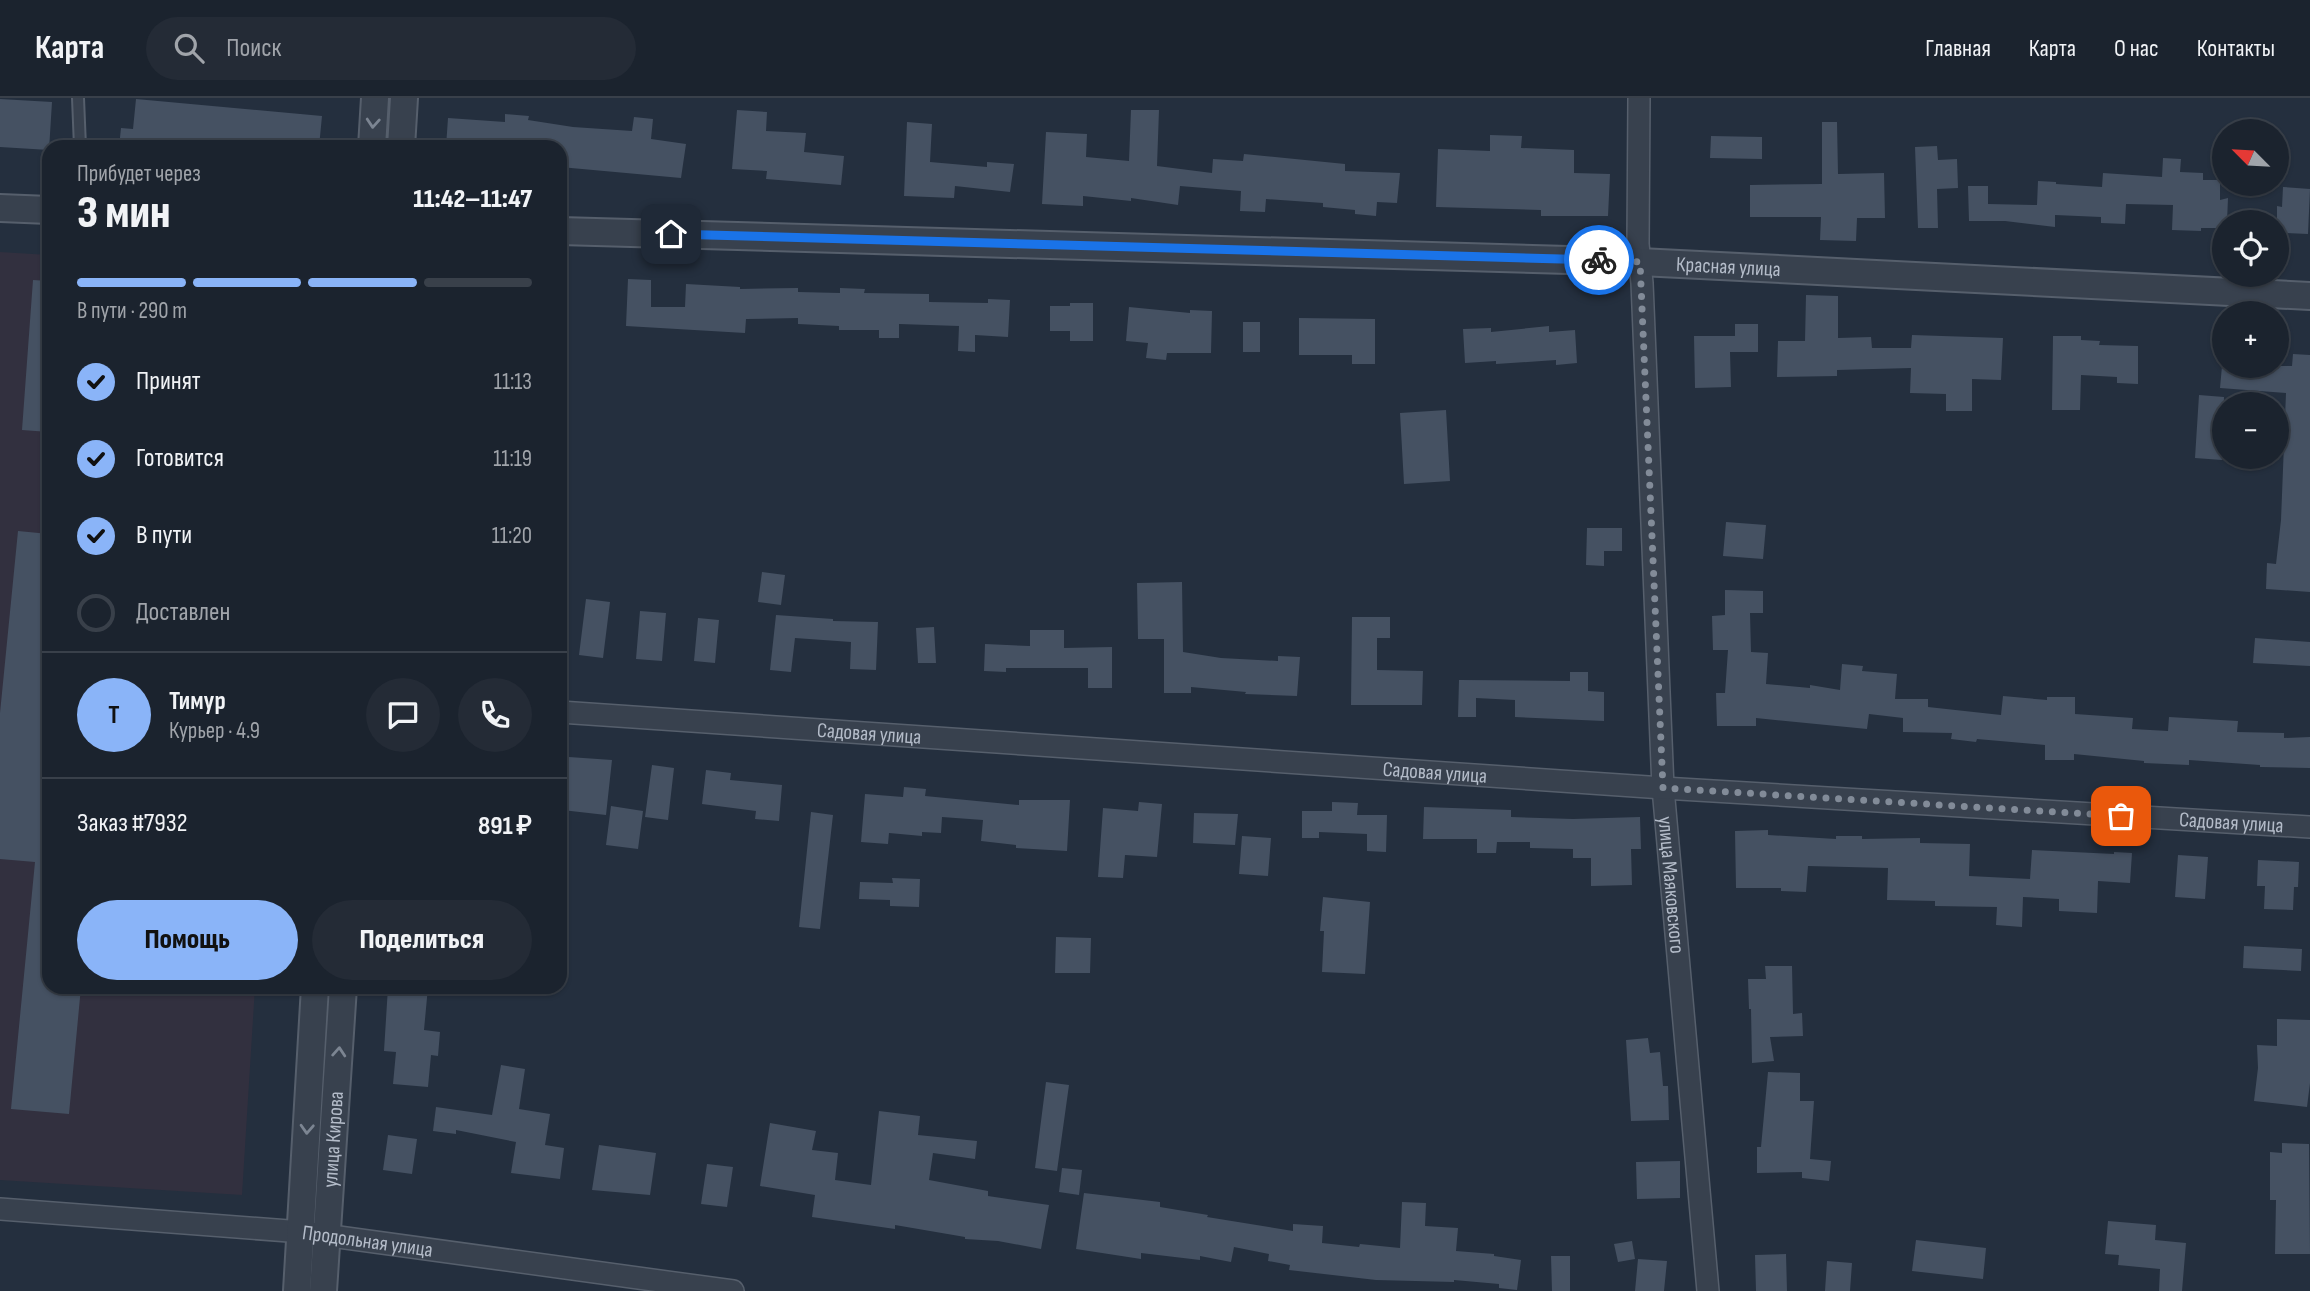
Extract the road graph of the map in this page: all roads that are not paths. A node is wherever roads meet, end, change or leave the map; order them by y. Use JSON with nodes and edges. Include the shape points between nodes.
{"nodes":[{"id":1,"x":78,"y":98,"type":"edge"},
{"id":2,"x":375,"y":98,"type":"edge"},
{"id":3,"x":404,"y":98,"type":"edge"},
{"id":4,"x":1639,"y":98,"type":"edge"},
{"id":5,"x":80,"y":140,"type":"edge"},
{"id":6,"x":372,"y":140,"type":"edge"},
{"id":7,"x":401,"y":140,"type":"edge"},
{"id":8,"x":0,"y":208,"type":"edge"},
{"id":9,"x":42,"y":210,"type":"edge"},
{"id":10,"x":567,"y":231,"type":"edge"},
{"id":11,"x":1640,"y":262,"type":"junction"},
{"id":12,"x":2310,"y":296,"type":"edge"},
{"id":13,"x":567,"y":712,"type":"edge"},
{"id":14,"x":1663,"y":788,"type":"junction"},
{"id":15,"x":2310,"y":827,"type":"edge"},
{"id":16,"x":315,"y":994,"type":"edge"},
{"id":17,"x":342,"y":994,"type":"edge"},
{"id":18,"x":0,"y":1209,"type":"edge"},
{"id":19,"x":315,"y":1234,"type":"junction"},
{"id":20,"x":297,"y":1291,"type":"edge"},
{"id":21,"x":323,"y":1291,"type":"edge"},
{"id":22,"x":733,"y":1291,"type":"edge"},
{"id":23,"x":1708,"y":1291,"type":"edge"}],
"edges":[{"from":1,"to":5,"type":"lane"},
{"from":2,"to":6,"type":"street","one_way":true},
{"from":3,"to":7,"type":"street"},
{"from":4,"to":11,"type":"street","name":"улица Маяковского"},
{"from":8,"to":9,"type":"street"},
{"from":10,"to":11,"type":"street","name":"Красная улица"},
{"from":11,"to":12,"type":"street","name":"Красная улица"},
{"from":11,"to":14,"type":"street","name":"улица Маяковского"},
{"from":13,"to":14,"type":"street","name":"Садовая улица"},
{"from":14,"to":15,"type":"street","name":"Садовая улица"},
{"from":14,"to":23,"type":"street","name":"улица Маяковского"},
{"from":16,"to":19,"type":"street","name":"улица Кирова","one_way":true},
{"from":19,"to":17,"type":"street","name":"улица Кирова","one_way":true},
{"from":18,"to":19,"type":"street","name":"Продольная улица"},
{"from":19,"to":20,"type":"street","name":"улица Кирова"},
{"from":19,"to":21,"type":"street","name":"улица Кирова"},
{"from":19,"to":22,"type":"street","name":"Продольная улица"}]}
